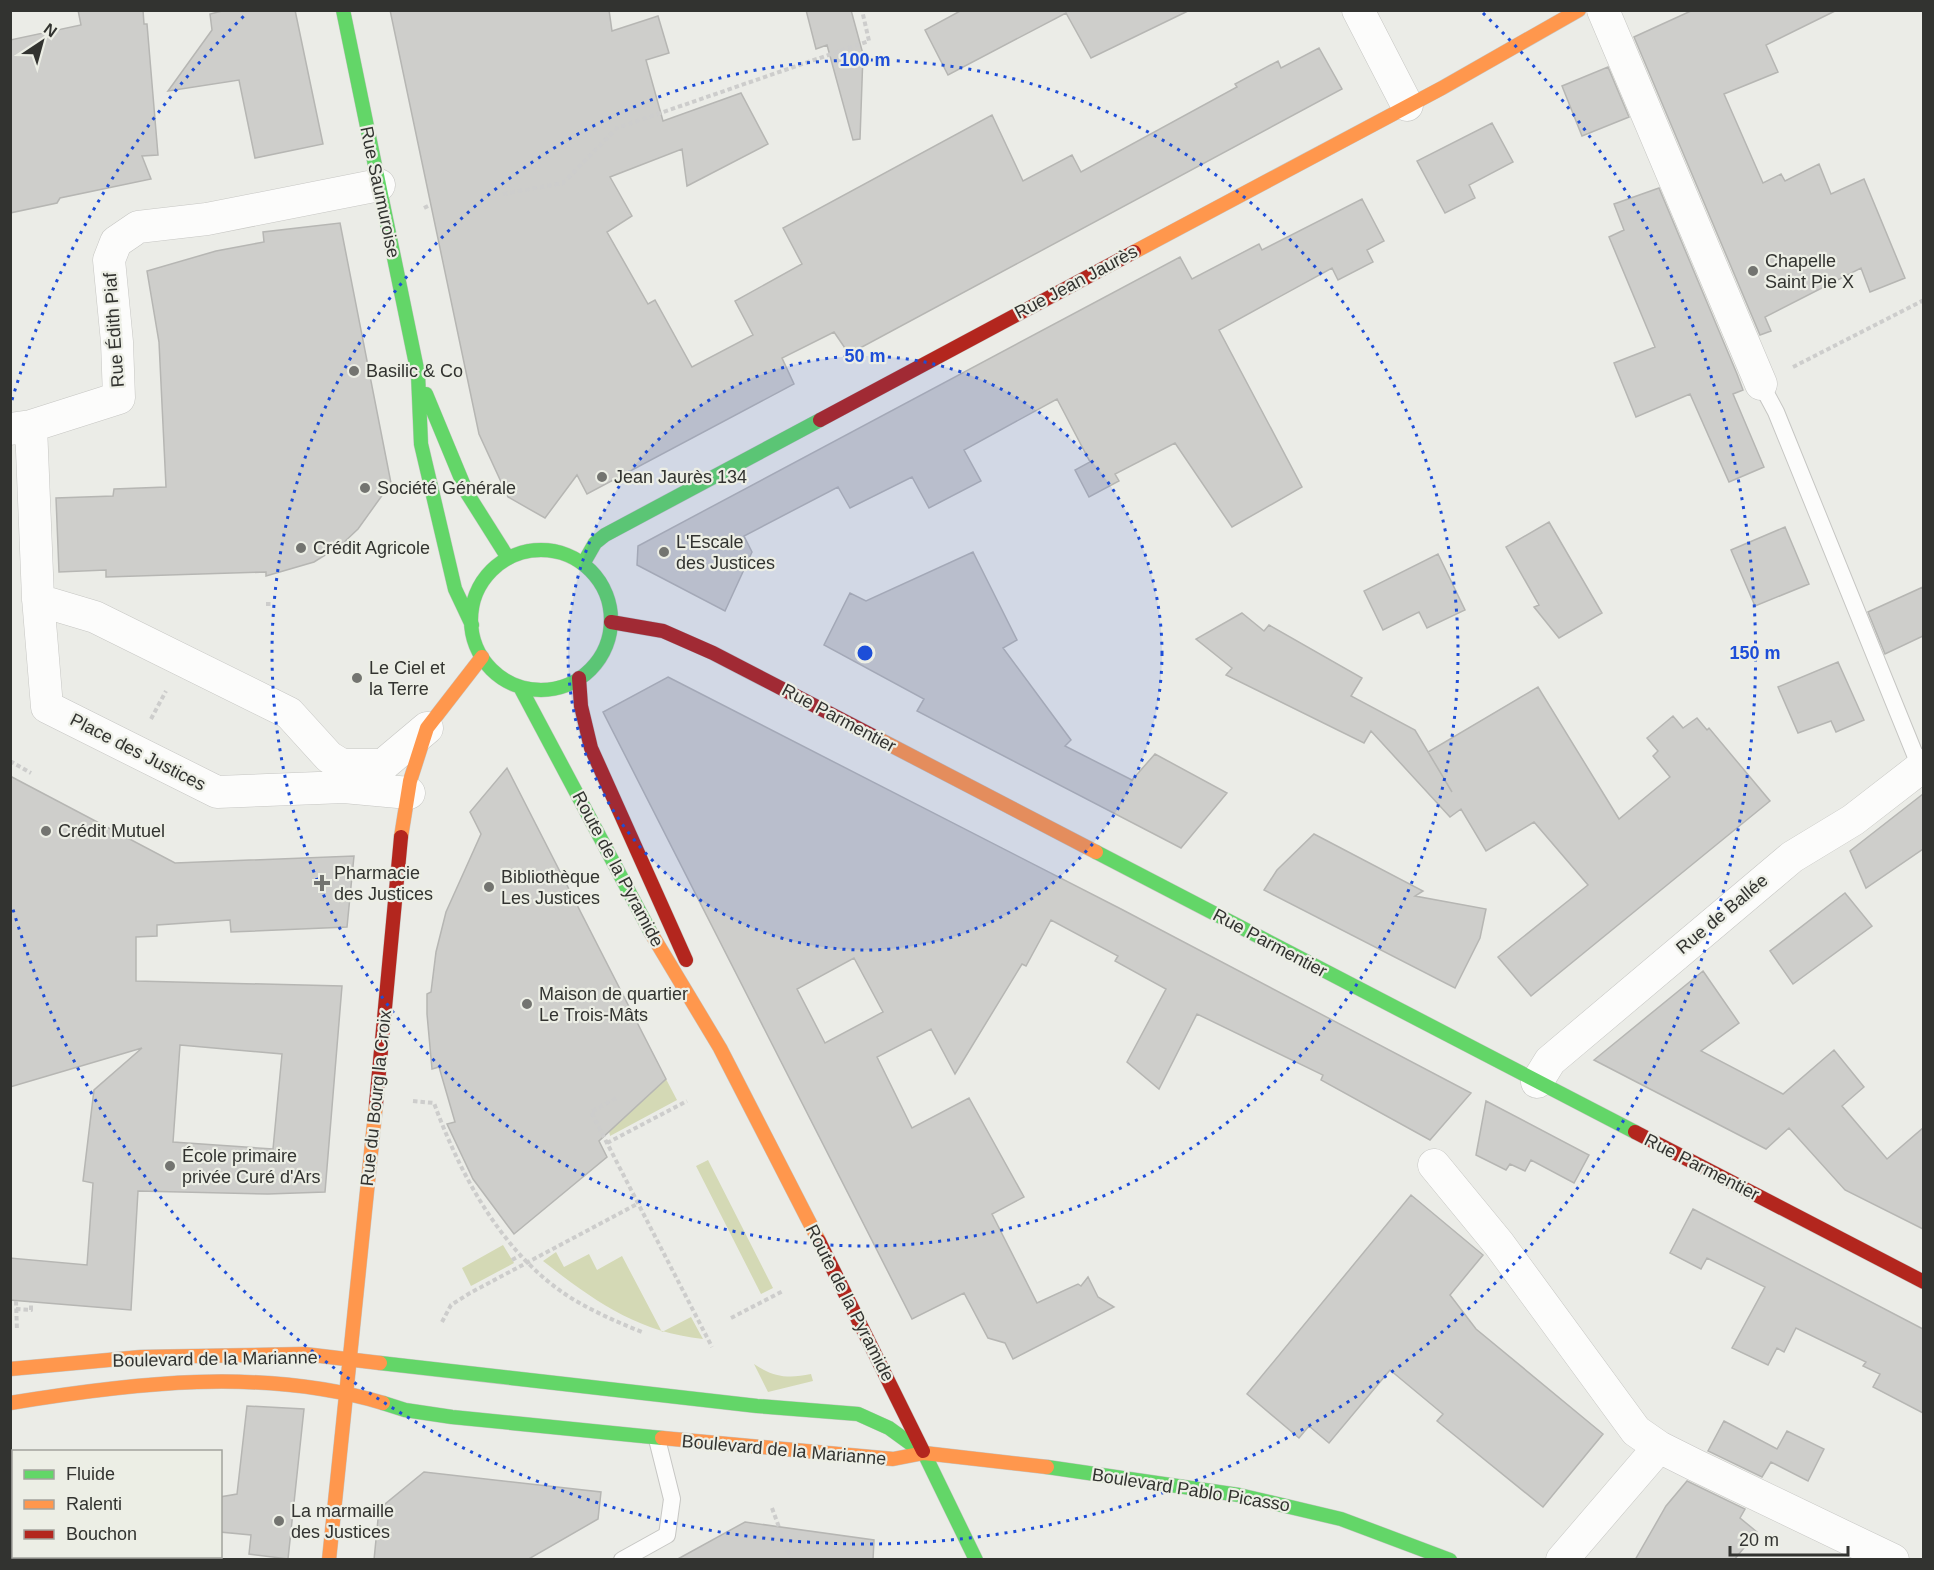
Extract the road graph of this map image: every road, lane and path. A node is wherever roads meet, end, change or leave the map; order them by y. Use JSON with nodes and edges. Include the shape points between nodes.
{"nodes":[{"id":1,"x":343,"y":10,"type":"edge"},
{"id":2,"x":862,"y":10,"type":"edge"},
{"id":3,"x":1358,"y":10,"type":"edge"},
{"id":4,"x":1579,"y":10,"type":"edge"},
{"id":5,"x":1603,"y":10,"type":"edge"},
{"id":6,"x":1407,"y":105,"type":"junction"},
{"id":7,"x":379,"y":185,"type":"junction"},
{"id":8,"x":502,"y":194,"type":"dead end"},
{"id":9,"x":430,"y":205,"type":"dead end"},
{"id":10,"x":424,"y":208,"type":"dead end"},
{"id":11,"x":1923,"y":300,"type":"edge"},
{"id":12,"x":418,"y":374,"type":"junction"},
{"id":13,"x":1761,"y":384,"type":"junction"},
{"id":14,"x":21,"y":428,"type":"edge"},
{"id":15,"x":508,"y":558,"type":"junction"},
{"id":16,"x":583,"y":564,"type":"junction"},
{"id":17,"x":38,"y":600,"type":"junction"},
{"id":18,"x":266,"y":604,"type":"dead end"},
{"id":19,"x":273,"y":604,"type":"dead end"},
{"id":20,"x":611,"y":622,"type":"junction"},
{"id":21,"x":472,"y":625,"type":"junction"},
{"id":22,"x":482,"y":657,"type":"junction"},
{"id":23,"x":579,"y":678,"type":"junction"},
{"id":24,"x":168,"y":687,"type":"dead end"},
{"id":25,"x":520,"y":687,"type":"junction"},
{"id":26,"x":147,"y":725,"type":"dead end"},
{"id":27,"x":427,"y":728,"type":"junction"},
{"id":28,"x":10,"y":761,"type":"edge"},
{"id":29,"x":1922,"y":766,"type":"edge"},
{"id":30,"x":31,"y":773,"type":"dead end"},
{"id":31,"x":409,"y":793,"type":"junction"},
{"id":32,"x":720,"y":1048,"type":"junction"},
{"id":33,"x":1537,"y":1082,"type":"junction"},
{"id":34,"x":616,"y":1098,"type":"dead end"},
{"id":35,"x":412,"y":1101,"type":"dead end"},
{"id":36,"x":687,"y":1101,"type":"dead end"},
{"id":37,"x":608,"y":1143,"type":"junction"},
{"id":38,"x":1434,"y":1165,"type":"dead end"},
{"id":39,"x":639,"y":1203,"type":"junction"},
{"id":40,"x":521,"y":1255,"type":"junction"},
{"id":41,"x":512,"y":1260,"type":"dead end"},
{"id":42,"x":528,"y":1262,"type":"junction"},
{"id":43,"x":1923,"y":1282,"type":"edge"},
{"id":44,"x":783,"y":1292,"type":"dead end"},
{"id":45,"x":16,"y":1301,"type":"dead end"},
{"id":46,"x":31,"y":1302,"type":"dead end"},
{"id":47,"x":16,"y":1309,"type":"junction"},
{"id":48,"x":731,"y":1318,"type":"dead end"},
{"id":49,"x":442,"y":1322,"type":"dead end"},
{"id":50,"x":17,"y":1331,"type":"dead end"},
{"id":51,"x":642,"y":1332,"type":"dead end"},
{"id":52,"x":712,"y":1347,"type":"dead end"},
{"id":53,"x":353,"y":1362,"type":"junction"},
{"id":54,"x":10,"y":1369,"type":"edge"},
{"id":55,"x":349,"y":1393,"type":"junction"},
{"id":56,"x":10,"y":1403,"type":"edge"},
{"id":57,"x":657,"y":1439,"type":"junction"},
{"id":58,"x":1659,"y":1447,"type":"junction"},
{"id":59,"x":924,"y":1454,"type":"junction"},
{"id":60,"x":772,"y":1508,"type":"dead end"},
{"id":61,"x":329,"y":1560,"type":"edge"},
{"id":62,"x":622,"y":1560,"type":"edge"},
{"id":63,"x":791,"y":1560,"type":"edge"},
{"id":64,"x":976,"y":1560,"type":"edge"},
{"id":65,"x":1450,"y":1560,"type":"edge"},
{"id":66,"x":1562,"y":1560,"type":"edge"},
{"id":67,"x":1893,"y":1560,"type":"edge"}],
"edges":[{"from":1,"to":7,"type":"street","name":"Rue Saumuroise"},
{"from":2,"to":8,"type":"path","via":[[869,41],[617,128],[563,183]]},
{"from":3,"to":6,"type":"street"},
{"from":4,"to":6,"type":"street","name":"Rue Jean Jaurès"},
{"from":5,"to":13,"type":"street"},
{"from":6,"to":16,"type":"street","name":"Rue Jean Jaurès","via":[[605,535],[595,543]]},
{"from":7,"to":12,"type":"street","name":"Rue Saumuroise"},
{"from":7,"to":14,"type":"street","name":"Rue Édith Piaf","via":[[207,219],[138,227],[116,242],[109,260],[119,398]]},
{"from":9,"to":10,"type":"path"},
{"from":11,"to":13,"type":"path"},
{"from":12,"to":15,"type":"street","name":"Rue Saumuroise","via":[[467,494]]},
{"from":12,"to":21,"type":"street","name":"Rue Saumuroise","via":[[421,444],[427,473],[455,589]]},
{"from":13,"to":29,"type":"lane"},
{"from":14,"to":17,"type":"street","name":"Place des Justices"},
{"from":15,"to":16,"type":"street","via":[[546,550]]},
{"from":15,"to":21,"type":"street","via":[[480,586]]},
{"from":16,"to":20,"type":"street","via":[[606,593]]},
{"from":17,"to":27,"type":"street","via":[[95,617],[289,713],[329,758],[342,765],[383,765]]},
{"from":17,"to":31,"type":"street","name":"Place des Justices","via":[[47,707],[217,792],[344,787]]},
{"from":18,"to":19,"type":"path"},
{"from":20,"to":23,"type":"street","via":[[600,658]]},
{"from":20,"to":33,"type":"street","name":"Rue Parmentier","via":[[663,631],[713,653]]},
{"from":21,"to":22,"type":"street"},
{"from":22,"to":25,"type":"street","via":[[495,672]]},
{"from":22,"to":27,"type":"street","name":"Rue du Bourg la Croix"},
{"from":23,"to":25,"type":"street","via":[[551,689]]},
{"from":23,"to":32,"type":"street","name":"Route de la Pyramide","via":[[591,748],[676,933]]},
{"from":24,"to":26,"type":"path"},
{"from":25,"to":32,"type":"street","name":"Route de la Pyramide","via":[[656,943]]},
{"from":27,"to":31,"type":"street","name":"Rue du Bourg la Croix"},
{"from":28,"to":30,"type":"path"},
{"from":29,"to":33,"type":"street","name":"Rue de Ballée","via":[[1853,820],[1792,857],[1727,909],[1550,1061]]},
{"from":31,"to":53,"type":"street","name":"Rue du Bourg la Croix","via":[[401,833]]},
{"from":32,"to":59,"type":"street","name":"Route de la Pyramide"},
{"from":33,"to":43,"type":"street","name":"Rue Parmentier"},
{"from":34,"to":37,"type":"path","via":[[591,1112]]},
{"from":35,"to":40,"type":"path","via":[[434,1102],[472,1188]]},
{"from":36,"to":37,"type":"path"},
{"from":37,"to":39,"type":"path"},
{"from":38,"to":58,"type":"street","via":[[1498,1244],[1624,1419]]},
{"from":39,"to":42,"type":"path"},
{"from":39,"to":52,"type":"path"},
{"from":40,"to":41,"type":"path"},
{"from":40,"to":42,"type":"path"},
{"from":42,"to":49,"type":"path","via":[[452,1305]]},
{"from":42,"to":51,"type":"path","via":[[574,1300]]},
{"from":44,"to":48,"type":"path"},
{"from":45,"to":47,"type":"path"},
{"from":46,"to":47,"type":"path","via":[[31,1310]]},
{"from":47,"to":50,"type":"path"},
{"from":53,"to":54,"type":"street","name":"Boulevard de la Marianne","via":[[304,1354],[141,1357]]},
{"from":53,"to":55,"type":"street","name":"Rue du Bourg la Croix"},
{"from":53,"to":59,"type":"street","name":"Boulevard de la Marianne","via":[[858,1414],[889,1428]]},
{"from":55,"to":56,"type":"street","name":"Boulevard de la Marianne","via":[[299,1384],[218,1382],[106,1388]]},
{"from":55,"to":57,"type":"street","name":"Boulevard de la Marianne","via":[[405,1410]]},
{"from":55,"to":61,"type":"street","name":"Rue du Bourg la Croix"},
{"from":57,"to":59,"type":"street","name":"Boulevard de la Marianne","via":[[893,1459]]},
{"from":57,"to":62,"type":"lane","via":[[672,1499],[667,1535]]},
{"from":58,"to":66,"type":"street"},
{"from":58,"to":67,"type":"street"},
{"from":59,"to":64,"type":"street","name":"Route de la Pyramide"},
{"from":59,"to":65,"type":"street","name":"Boulevard Pablo Picasso","via":[[1064,1469],[1265,1500],[1365,1526]]},
{"from":60,"to":63,"type":"path"}]}
